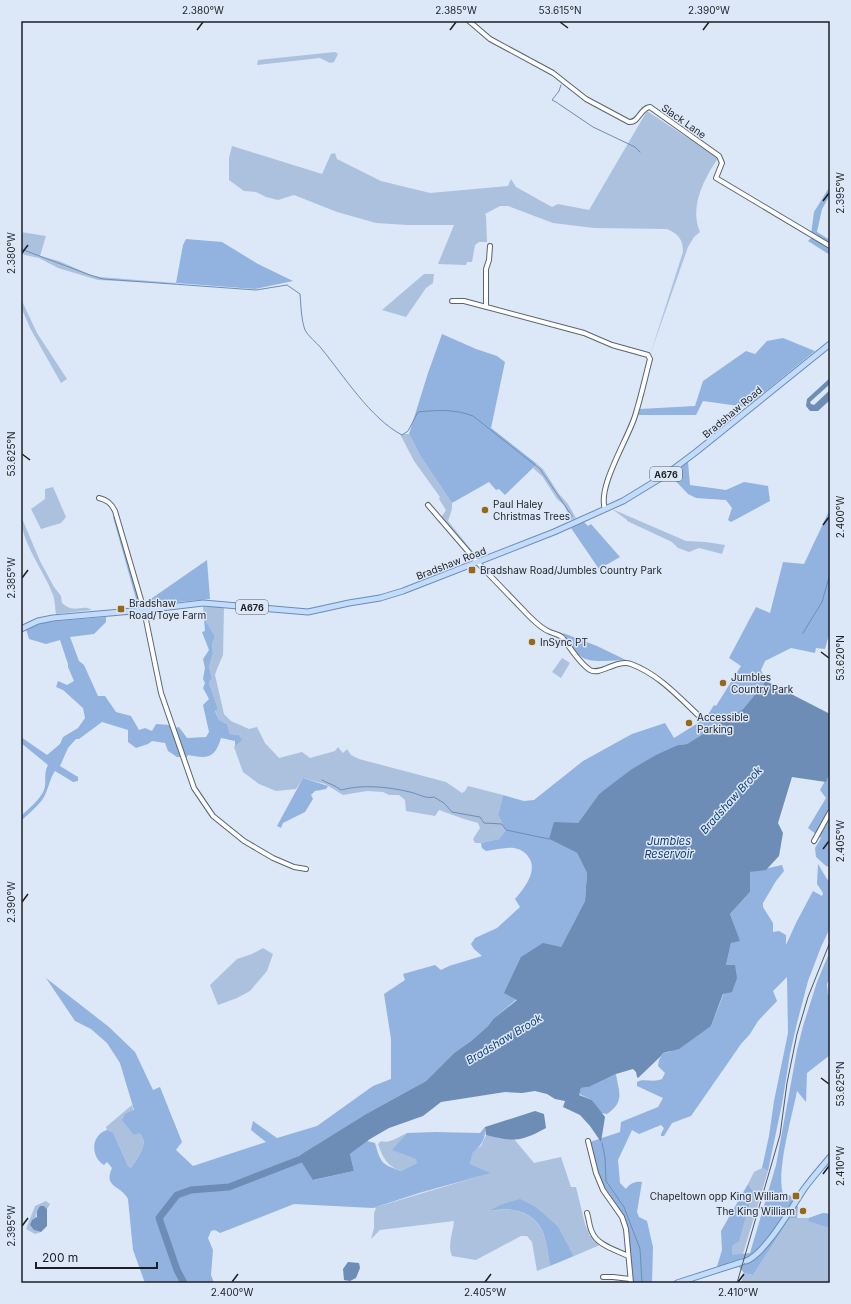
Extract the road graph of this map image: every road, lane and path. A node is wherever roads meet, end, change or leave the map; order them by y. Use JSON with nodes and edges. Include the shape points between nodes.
{"nodes":[{"id":1,"x":469,"y":21,"type":"edge"},
{"id":2,"x":490,"y":246,"type":"dead end"},
{"id":3,"x":830,"y":246,"type":"edge"},
{"id":4,"x":452,"y":301,"type":"dead end"},
{"id":5,"x":486,"y":308,"type":"junction"},
{"id":6,"x":830,"y":344,"type":"edge"},
{"id":7,"x":99,"y":498,"type":"dead end"},
{"id":8,"x":428,"y":504,"type":"dead end"},
{"id":9,"x":605,"y":509,"type":"junction"},
{"id":10,"x":478,"y":563,"type":"junction"},
{"id":11,"x":144,"y":610,"type":"junction"},
{"id":12,"x":21,"y":629,"type":"edge"},
{"id":13,"x":699,"y":716,"type":"dead end"},
{"id":14,"x":830,"y":812,"type":"edge"},
{"id":15,"x":814,"y":841,"type":"dead end"},
{"id":16,"x":306,"y":869,"type":"dead end"},
{"id":17,"x":588,"y":1141,"type":"dead end"},
{"id":18,"x":830,"y":1157,"type":"edge"},
{"id":19,"x":587,"y":1213,"type":"dead end"},
{"id":20,"x":628,"y":1256,"type":"junction"},
{"id":21,"x":603,"y":1277,"type":"dead end"},
{"id":22,"x":631,"y":1281,"type":"edge"},
{"id":23,"x":677,"y":1283,"type":"edge"}],
"edges":[{"from":1,"to":3,"type":"street","name":"Slack Lane","via":[[490,39],[553,73],[586,99],[629,122],[635,121],[645,109],[650,108],[721,158],[721,168],[716,178]]},
{"from":2,"to":5,"type":"street","via":[[486,269]]},
{"from":4,"to":5,"type":"street","via":[[464,301]]},
{"from":5,"to":9,"type":"street","via":[[592,336],[648,355],[650,359],[635,417],[607,487],[603,502]]},
{"from":6,"to":9,"type":"main road","name":"Bradshaw Road","number":"A676","via":[[664,476]]},
{"from":7,"to":11,"type":"street","via":[[106,500],[115,511]]},
{"from":8,"to":10,"type":"street"},
{"from":9,"to":10,"type":"main road","name":"Bradshaw Road","number":"A676"},
{"from":10,"to":11,"type":"main road","name":"Bradshaw Road","number":"A676","via":[[392,595],[308,612],[211,603]]},
{"from":10,"to":13,"type":"street","via":[[537,623],[559,634],[591,671],[616,663],[631,664],[655,676]]},
{"from":11,"to":12,"type":"main road","name":"Bradshaw Road","number":"A676","via":[[53,618],[38,621]]},
{"from":11,"to":16,"type":"street","via":[[161,693],[194,788],[213,816],[244,841],[282,862]]},
{"from":14,"to":15,"type":"street"},
{"from":17,"to":20,"type":"street","via":[[603,1190],[622,1217]]},
{"from":18,"to":23,"type":"main road","via":[[757,1255]]},
{"from":19,"to":20,"type":"street","via":[[596,1238]]},
{"from":20,"to":22,"type":"street"},
{"from":21,"to":22,"type":"street"}]}
